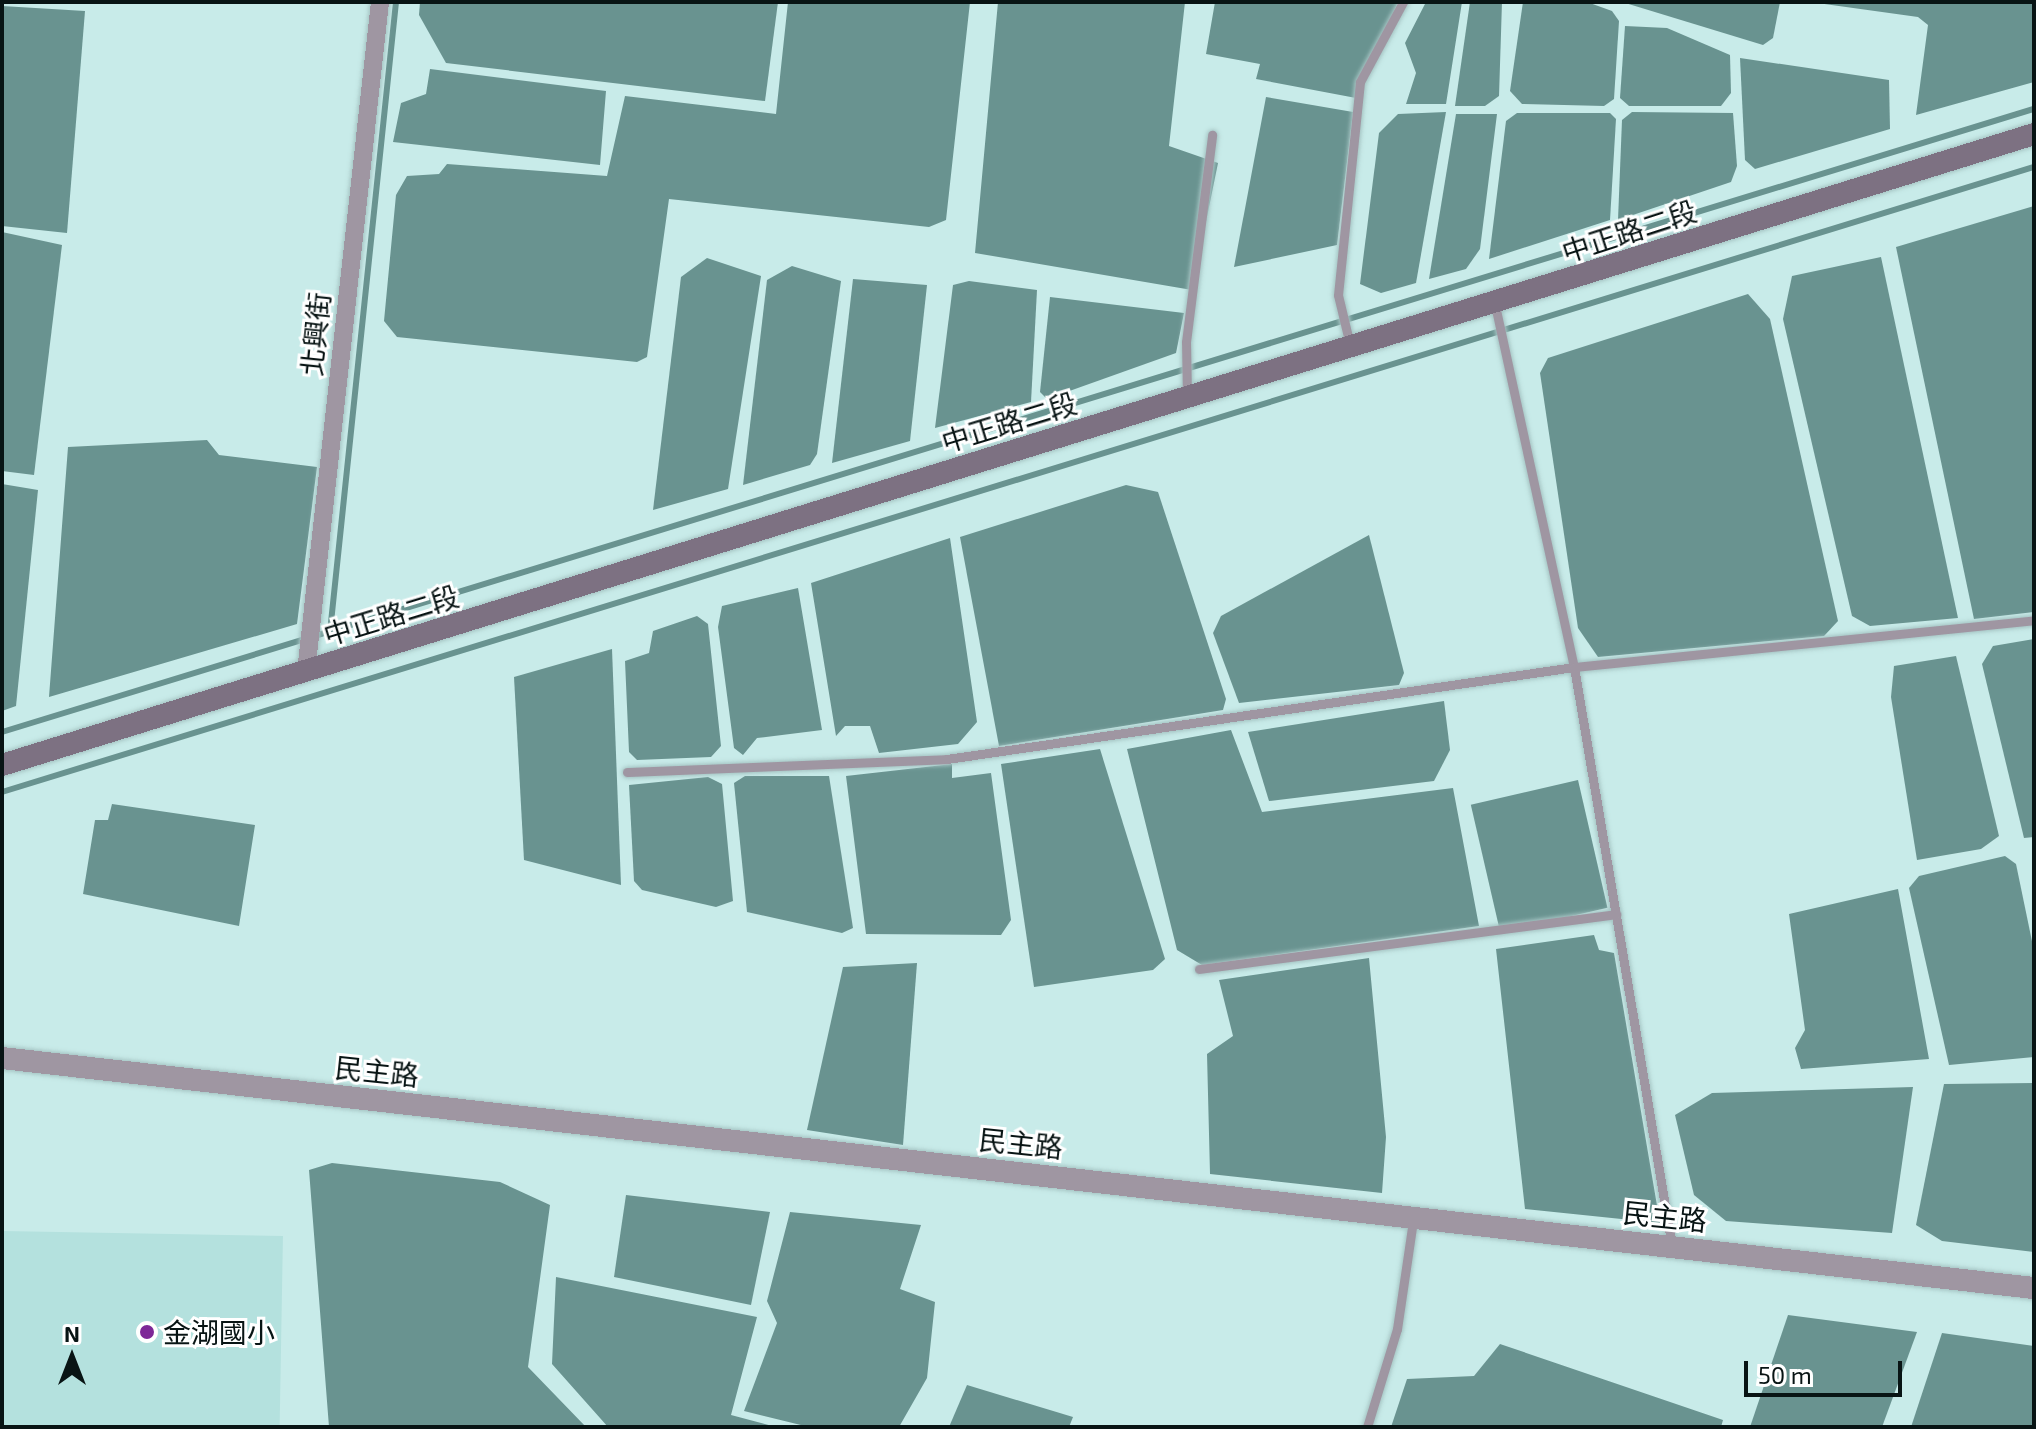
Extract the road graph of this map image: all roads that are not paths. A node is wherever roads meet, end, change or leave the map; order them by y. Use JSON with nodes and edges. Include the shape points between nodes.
{"nodes":[{"id":1,"x":380,"y":2,"type":"edge"},
{"id":2,"x":1403,"y":2,"type":"edge"},
{"id":3,"x":2034,"y":134,"type":"edge"},
{"id":4,"x":1212,"y":135,"type":"dead end"},
{"id":5,"x":1495,"y":305,"type":"junction"},
{"id":6,"x":1351,"y":348,"type":"junction"},
{"id":7,"x":1187,"y":397,"type":"junction"},
{"id":8,"x":2034,"y":620,"type":"edge"},
{"id":9,"x":1574,"y":667,"type":"junction"},
{"id":10,"x":306,"y":672,"type":"junction"},
{"id":11,"x":2,"y":765,"type":"edge"},
{"id":12,"x":627,"y":772,"type":"dead end"},
{"id":13,"x":1616,"y":914,"type":"junction"},
{"id":14,"x":1199,"y":969,"type":"dead end"},
{"id":15,"x":2,"y":1058,"type":"edge"},
{"id":16,"x":1414,"y":1218,"type":"junction"},
{"id":17,"x":1672,"y":1247,"type":"junction"},
{"id":18,"x":2034,"y":1288,"type":"edge"},
{"id":19,"x":1367,"y":1427,"type":"edge"}],
"edges":[{"from":1,"to":10,"type":"street","name":"北興街"},
{"from":2,"to":6,"type":"lane","via":[[1360,82],[1338,295]]},
{"from":3,"to":5,"type":"main road","name":"中正路二段"},
{"from":4,"to":7,"type":"lane","via":[[1186,342]]},
{"from":5,"to":6,"type":"main road","name":"中正路二段"},
{"from":5,"to":9,"type":"lane"},
{"from":6,"to":7,"type":"main road","name":"中正路二段"},
{"from":7,"to":10,"type":"main road","name":"中正路二段"},
{"from":8,"to":9,"type":"lane"},
{"from":9,"to":12,"type":"lane","via":[[947,759]]},
{"from":9,"to":13,"type":"lane"},
{"from":10,"to":11,"type":"main road","name":"中正路二段"},
{"from":13,"to":14,"type":"lane"},
{"from":13,"to":17,"type":"lane"},
{"from":15,"to":16,"type":"street","name":"民主路"},
{"from":16,"to":17,"type":"street","name":"民主路"},
{"from":16,"to":19,"type":"lane","via":[[1397,1329]]},
{"from":17,"to":18,"type":"street","name":"民主路"}]}
